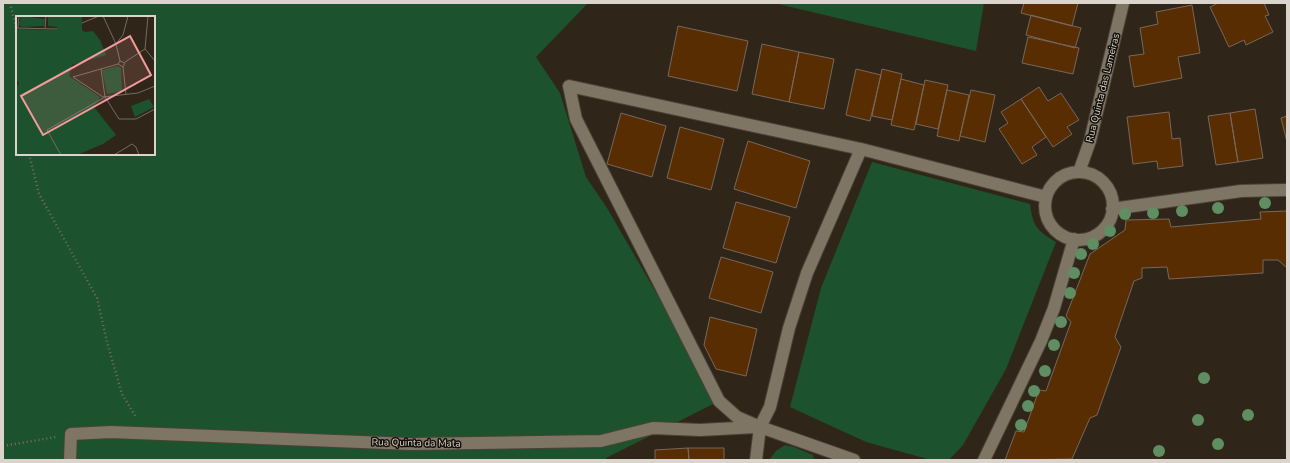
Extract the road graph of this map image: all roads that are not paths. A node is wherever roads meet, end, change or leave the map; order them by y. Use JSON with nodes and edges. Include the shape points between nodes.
{"nodes":[{"id":1,"x":1123,"y":3,"type":"edge"},
{"id":2,"x":861,"y":149,"type":"junction"},
{"id":3,"x":1079,"y":172,"type":"junction"},
{"id":4,"x":1287,"y":190,"type":"edge"},
{"id":5,"x":1046,"y":197,"type":"junction"},
{"id":6,"x":1112,"y":209,"type":"junction"},
{"id":7,"x":1074,"y":239,"type":"junction"},
{"id":8,"x":760,"y":427,"type":"junction"},
{"id":9,"x":70,"y":460,"type":"edge"},
{"id":10,"x":756,"y":460,"type":"edge"},
{"id":11,"x":854,"y":460,"type":"edge"},
{"id":12,"x":984,"y":460,"type":"edge"}],
"edges":[{"from":1,"to":3,"type":"street","name":"Rua Quinta das Lameiras","via":[[1090,141]]},
{"from":2,"to":5,"type":"street"},
{"from":2,"to":8,"type":"street","via":[[807,273],[789,328],[770,407]]},
{"from":2,"to":8,"type":"street","via":[[569,86],[576,119],[718,401],[737,418]]},
{"from":3,"to":5,"type":"street","via":[[1058,179],[1050,187]]},
{"from":3,"to":6,"type":"street","via":[[1088,173],[1104,183],[1112,199]]},
{"from":4,"to":6,"type":"street","via":[[1241,190]]},
{"from":5,"to":7,"type":"street","via":[[1045,209],[1048,220],[1063,236]]},
{"from":6,"to":7,"type":"street","via":[[1110,219],[1100,232],[1085,239]]},
{"from":7,"to":12,"type":"street","via":[[1054,308],[1041,341]]},
{"from":8,"to":9,"type":"street","name":"Rua Quinta da Mata","via":[[700,430],[653,428],[601,441],[411,444],[111,432],[71,434]]},
{"from":8,"to":10,"type":"street"},
{"from":8,"to":11,"type":"street"}]}
